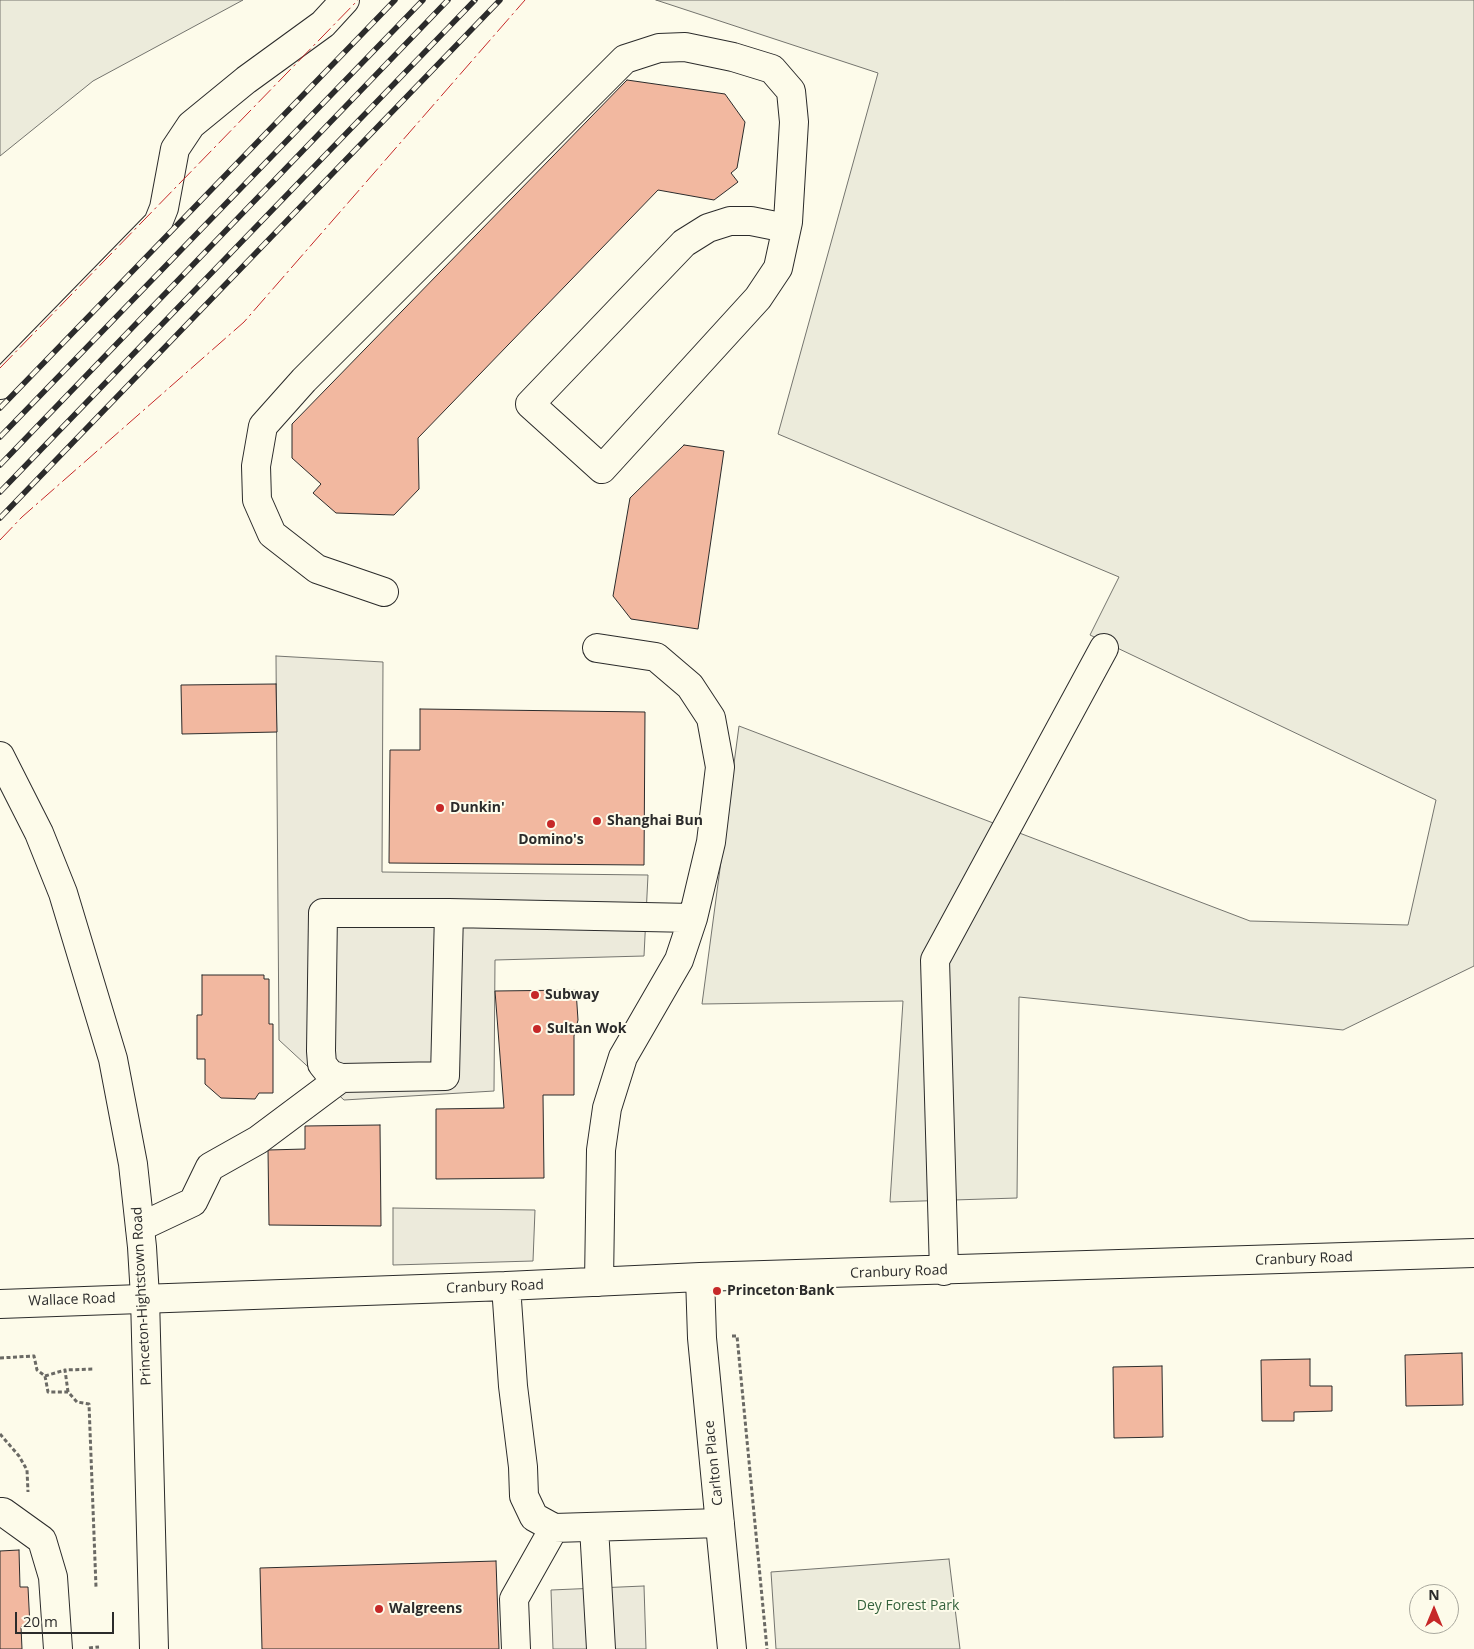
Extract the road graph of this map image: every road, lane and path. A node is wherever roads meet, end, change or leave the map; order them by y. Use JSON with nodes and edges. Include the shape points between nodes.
{"nodes":[{"id":1,"x":345,"y":0,"type":"edge"},
{"id":2,"x":786,"y":228,"type":"junction"},
{"id":3,"x":0,"y":385,"type":"edge"},
{"id":4,"x":384,"y":592,"type":"dead end"},
{"id":5,"x":597,"y":648,"type":"dead end"},
{"id":6,"x":1104,"y":648,"type":"dead end"},
{"id":7,"x":0,"y":756,"type":"edge"},
{"id":8,"x":449,"y":913,"type":"junction"},
{"id":9,"x":693,"y":918,"type":"junction"},
{"id":10,"x":342,"y":1078,"type":"junction"},
{"id":11,"x":140,"y":1227,"type":"junction"},
{"id":12,"x":1474,"y":1253,"type":"edge"},
{"id":13,"x":944,"y":1271,"type":"junction"},
{"id":14,"x":700,"y":1277,"type":"junction"},
{"id":15,"x":599,"y":1282,"type":"junction"},
{"id":16,"x":506,"y":1286,"type":"junction"},
{"id":17,"x":145,"y":1297,"type":"junction"},
{"id":18,"x":1,"y":1300,"type":"edge"},
{"id":19,"x":737,"y":1336,"type":"dead end"},
{"id":20,"x":0,"y":1358,"type":"edge"},
{"id":21,"x":94,"y":1369,"type":"dead end"},
{"id":22,"x":65,"y":1370,"type":"junction"},
{"id":23,"x":45,"y":1376,"type":"junction"},
{"id":24,"x":68,"y":1392,"type":"junction"},
{"id":25,"x":5,"y":1522,"type":"edge"},
{"id":26,"x":720,"y":1523,"type":"junction"},
{"id":27,"x":594,"y":1527,"type":"junction"},
{"id":28,"x":554,"y":1528,"type":"junction"},
{"id":29,"x":96,"y":1587,"type":"dead end"},
{"id":30,"x":58,"y":1649,"type":"edge"},
{"id":31,"x":154,"y":1649,"type":"edge"},
{"id":32,"x":516,"y":1649,"type":"edge"},
{"id":33,"x":601,"y":1649,"type":"edge"},
{"id":34,"x":732,"y":1649,"type":"edge"},
{"id":35,"x":767,"y":1649,"type":"edge"}],
"edges":[{"from":1,"to":3,"type":"street","via":[[323,24],[246,80],[191,126],[173,155],[166,200],[158,224]]},
{"from":2,"to":2,"type":"street","via":[[778,268],[758,298],[602,469],[530,404],[684,243],[708,228],[730,221],[751,221]]},
{"from":2,"to":4,"type":"street","via":[[794,114],[791,91],[772,69],[685,47],[659,48],[625,59],[311,373],[263,426],[256,466],[257,500],[272,534],[317,569]]},
{"from":5,"to":9,"type":"street","via":[[656,657],[690,686],[711,718],[720,767],[711,842]]},
{"from":6,"to":13,"type":"street","via":[[935,960]]},
{"from":7,"to":11,"type":"street","name":"Princeton-Hightstown Road","via":[[39,832],[84,960],[113,1059],[133,1164]]},
{"from":8,"to":9,"type":"street"},
{"from":8,"to":10,"type":"street","via":[[444,1076]]},
{"from":8,"to":10,"type":"street","via":[[323,913],[322,1064],[330,1074]]},
{"from":9,"to":15,"type":"street","via":[[679,960],[623,1057],[607,1108],[601,1150]]},
{"from":10,"to":11,"type":"street","via":[[258,1140],[210,1167],[193,1202]]},
{"from":11,"to":17,"type":"street","name":"Princeton-Hightstown Road"},
{"from":12,"to":13,"type":"street","name":"Cranbury Road"},
{"from":13,"to":14,"type":"street","name":"Cranbury Road"},
{"from":14,"to":15,"type":"street","name":"Cranbury Road"},
{"from":14,"to":26,"type":"street","name":"Carlton Place","via":[[702,1338]]},
{"from":15,"to":16,"type":"street","name":"Cranbury Road"},
{"from":16,"to":17,"type":"street","name":"Cranbury Road"},
{"from":16,"to":28,"type":"street","via":[[524,1496],[534,1517]]},
{"from":17,"to":18,"type":"street","name":"Wallace Road"},
{"from":17,"to":31,"type":"street","name":"Princeton-Hightstown Road"},
{"from":19,"to":35,"type":"path"},
{"from":20,"to":23,"type":"path","via":[[34,1356],[36,1370]]},
{"from":21,"to":22,"type":"path"},
{"from":22,"to":23,"type":"path"},
{"from":22,"to":24,"type":"path"},
{"from":23,"to":24,"type":"path","via":[[48,1392]]},
{"from":24,"to":29,"type":"path","via":[[77,1402],[89,1404]]},
{"from":25,"to":30,"type":"street","via":[[42,1540],[53,1577]]},
{"from":26,"to":27,"type":"street"},
{"from":26,"to":34,"type":"street","name":"Carlton Place"},
{"from":27,"to":28,"type":"street"},
{"from":27,"to":33,"type":"street"},
{"from":28,"to":32,"type":"street","via":[[514,1599]]}]}
